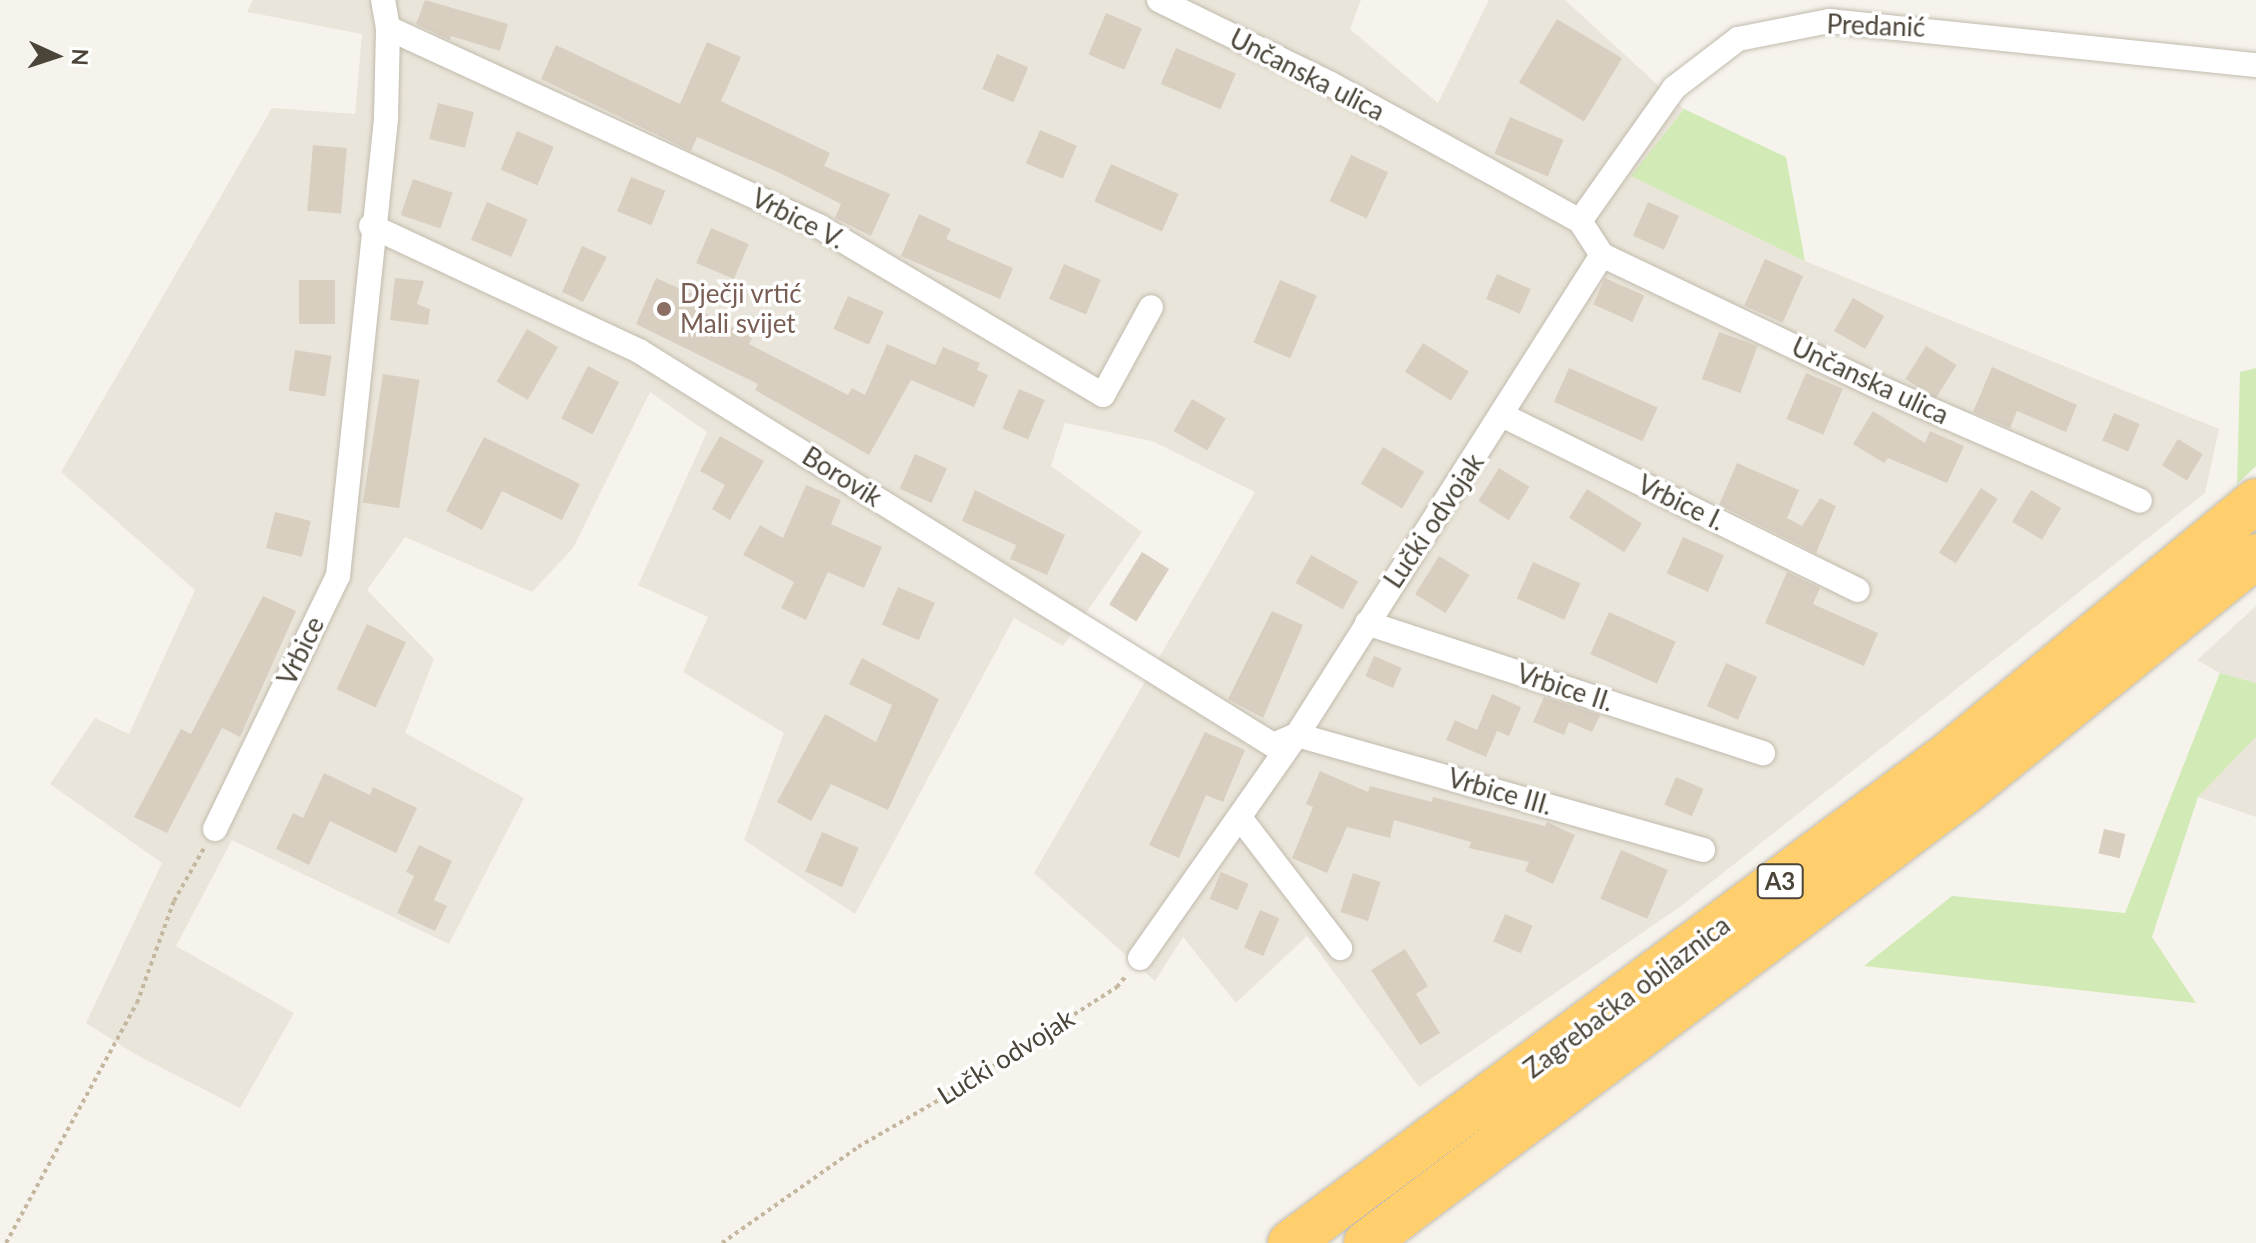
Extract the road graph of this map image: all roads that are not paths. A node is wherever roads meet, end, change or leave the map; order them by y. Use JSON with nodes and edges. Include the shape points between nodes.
{"nodes":[{"id":1,"x":383,"y":0,"type":"edge"},
{"id":2,"x":1159,"y":0,"type":"edge"},
{"id":3,"x":388,"y":28,"type":"junction"},
{"id":4,"x":2256,"y":65,"type":"edge"},
{"id":5,"x":1580,"y":221,"type":"junction"},
{"id":6,"x":371,"y":226,"type":"junction"},
{"id":7,"x":1602,"y":255,"type":"junction"},
{"id":8,"x":1151,"y":307,"type":"dead end"},
{"id":9,"x":1504,"y":416,"type":"junction"},
{"id":10,"x":2140,"y":501,"type":"dead end"},
{"id":11,"x":2256,"y":501,"type":"edge"},
{"id":12,"x":2256,"y":556,"type":"edge"},
{"id":13,"x":1858,"y":590,"type":"dead end"},
{"id":14,"x":1367,"y":623,"type":"junction"},
{"id":15,"x":1297,"y":735,"type":"junction"},
{"id":16,"x":1763,"y":753,"type":"dead end"},
{"id":17,"x":1241,"y":819,"type":"junction"},
{"id":18,"x":215,"y":829,"type":"road end"},
{"id":19,"x":1703,"y":850,"type":"dead end"},
{"id":20,"x":1340,"y":948,"type":"dead end"},
{"id":21,"x":1140,"y":958,"type":"road end"},
{"id":22,"x":1290,"y":1243,"type":"edge"},
{"id":23,"x":1366,"y":1243,"type":"edge"}],
"edges":[{"from":1,"to":3,"type":"street","name":"Vrbice"},
{"from":2,"to":5,"type":"street","name":"Unčanska ulica","via":[[1329,83]]},
{"from":3,"to":6,"type":"street","name":"Vrbice","via":[[386,118]]},
{"from":3,"to":8,"type":"street","name":"Vrbice V.","via":[[820,227],[1103,395]]},
{"from":4,"to":5,"type":"street","name":"Predanić","via":[[1829,21],[1738,39],[1674,88]]},
{"from":5,"to":7,"type":"street"},
{"from":6,"to":15,"type":"street","name":"Borovik","via":[[639,351],[1273,745]]},
{"from":6,"to":18,"type":"street","name":"Vrbice","via":[[338,576]]},
{"from":7,"to":9,"type":"street","name":"Lučki odvojak"},
{"from":7,"to":10,"type":"street","name":"Unčanska ulica","via":[[1883,389]]},
{"from":9,"to":13,"type":"street","name":"Vrbice I."},
{"from":9,"to":14,"type":"street","name":"Lučki odvojak"},
{"from":11,"to":22,"type":"highway","name":"Zagrebačka obilaznica","number":"A3","via":[[1949,754]]},
{"from":12,"to":23,"type":"highway","name":"Zagrebačka obilaznica","number":"A3","via":[[1965,792]]},
{"from":14,"to":15,"type":"street","name":"Lučki odvojak"},
{"from":14,"to":16,"type":"street","name":"Vrbice II."},
{"from":15,"to":17,"type":"street","name":"Lučki odvojak"},
{"from":15,"to":19,"type":"street","name":"Vrbice III."},
{"from":17,"to":20,"type":"street"},
{"from":17,"to":21,"type":"street","name":"Lučki odvojak"}]}
